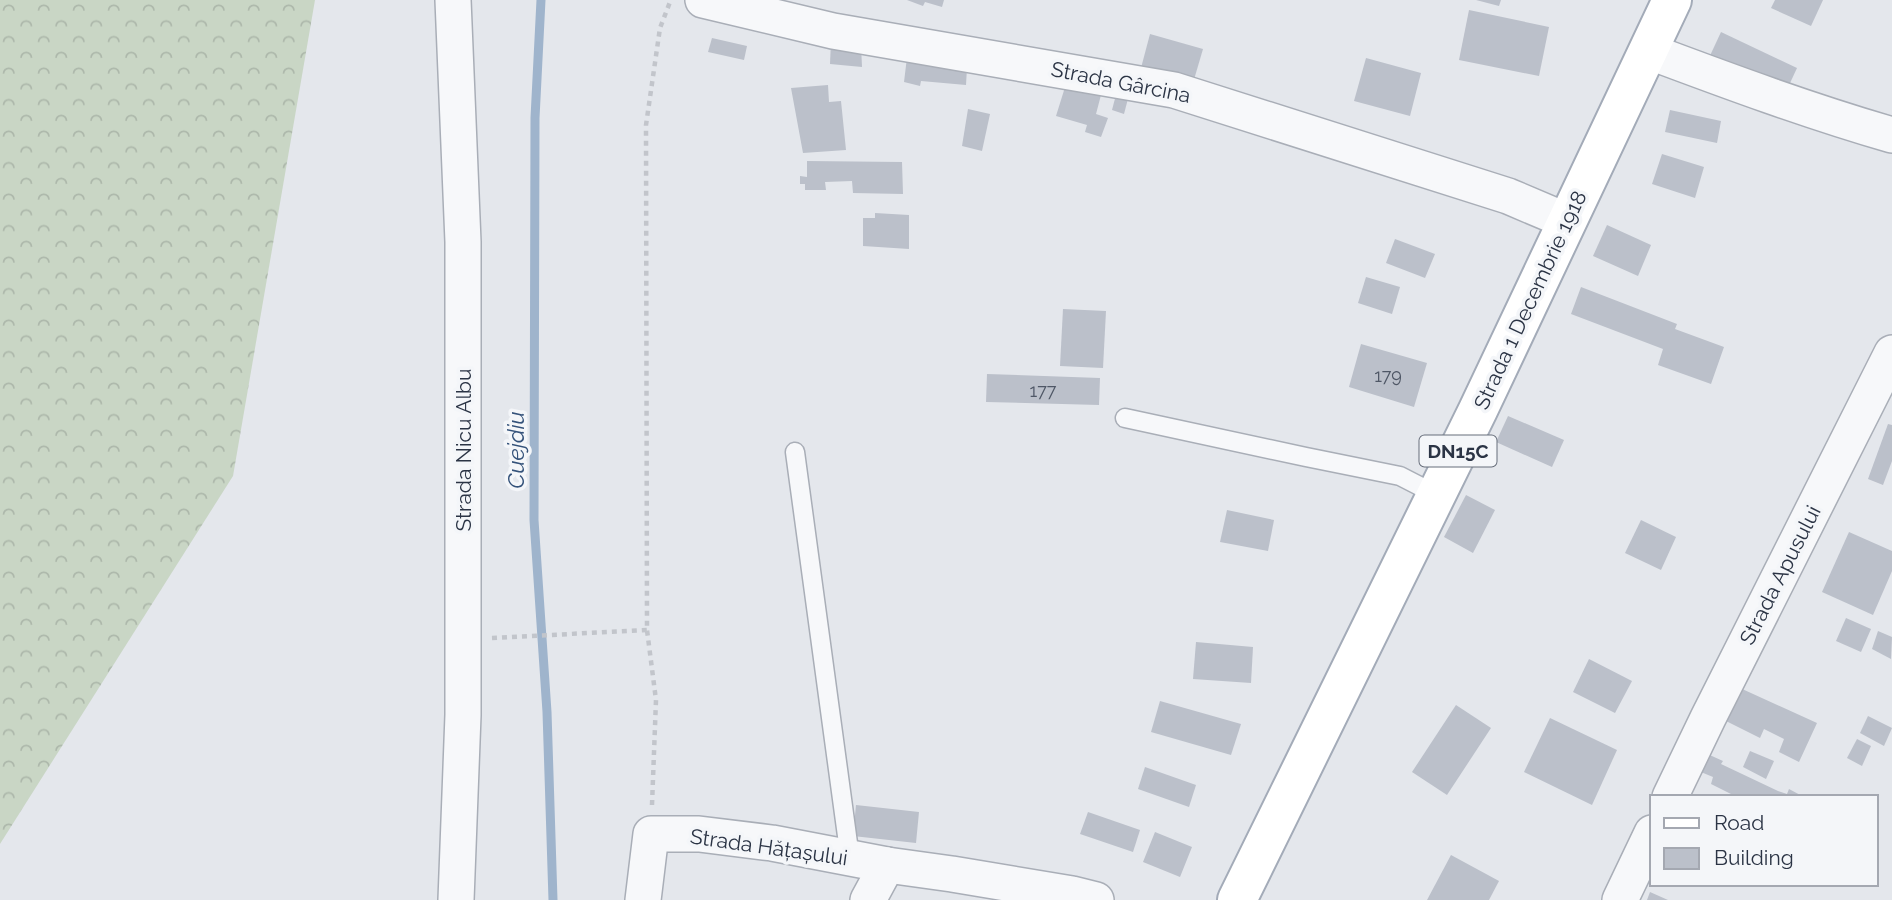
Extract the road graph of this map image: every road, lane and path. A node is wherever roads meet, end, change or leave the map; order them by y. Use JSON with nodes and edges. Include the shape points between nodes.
{"nodes":[{"id":1,"x":453,"y":0,"type":"edge"},
{"id":2,"x":671,"y":0,"type":"edge"},
{"id":3,"x":703,"y":0,"type":"edge"},
{"id":4,"x":1672,"y":0,"type":"edge"},
{"id":5,"x":1648,"y":51,"type":"junction"},
{"id":6,"x":1892,"y":135,"type":"edge"},
{"id":7,"x":1567,"y":221,"type":"junction"},
{"id":8,"x":1892,"y":354,"type":"edge"},
{"id":9,"x":1125,"y":418,"type":"dead end"},
{"id":10,"x":795,"y":452,"type":"dead end"},
{"id":11,"x":1437,"y":495,"type":"junction"},
{"id":12,"x":648,"y":629,"type":"junction"},
{"id":13,"x":463,"y":640,"type":"junction"},
{"id":14,"x":1671,"y":795,"type":"edge"},
{"id":15,"x":651,"y":834,"type":"junction"},
{"id":16,"x":1650,"y":837,"type":"edge"},
{"id":17,"x":850,"y":858,"type":"junction"},
{"id":18,"x":887,"y":865,"type":"junction"},
{"id":19,"x":456,"y":900,"type":"edge"},
{"id":20,"x":643,"y":900,"type":"edge"},
{"id":21,"x":868,"y":900,"type":"edge"},
{"id":22,"x":1096,"y":900,"type":"edge"},
{"id":23,"x":1237,"y":900,"type":"edge"},
{"id":24,"x":1620,"y":900,"type":"edge"}],
"edges":[{"from":1,"to":13,"type":"street","name":"Strada Nicu Albu","via":[[463,242]]},
{"from":2,"to":12,"type":"path","via":[[660,28],[646,125]]},
{"from":3,"to":7,"type":"street","name":"Strada Gârcina","via":[[833,31],[1174,90],[1508,195]]},
{"from":4,"to":5,"type":"main road","name":"Strada 1 Decembrie 1918","number":"DN15C"},
{"from":5,"to":6,"type":"street"},
{"from":5,"to":7,"type":"main road","name":"Strada 1 Decembrie 1918","number":"DN15C"},
{"from":7,"to":11,"type":"main road","name":"Strada 1 Decembrie 1918","number":"DN15C"},
{"from":8,"to":14,"type":"street","name":"Strada Apusului"},
{"from":9,"to":11,"type":"lane","via":[[1400,475]]},
{"from":10,"to":17,"type":"lane"},
{"from":11,"to":23,"type":"main road","name":"Strada 1 Decembrie 1918","number":"DN15C"},
{"from":12,"to":13,"type":"path"},
{"from":12,"to":15,"type":"path","via":[[656,700]]},
{"from":13,"to":19,"type":"street","name":"Strada Nicu Albu"},
{"from":15,"to":17,"type":"street","name":"Strada Hățașului","via":[[699,834]]},
{"from":15,"to":20,"type":"street"},
{"from":16,"to":24,"type":"street"},
{"from":17,"to":18,"type":"street","name":"Strada Hățașului"},
{"from":18,"to":21,"type":"street"},
{"from":18,"to":22,"type":"street","name":"Strada Hățașului"}]}
